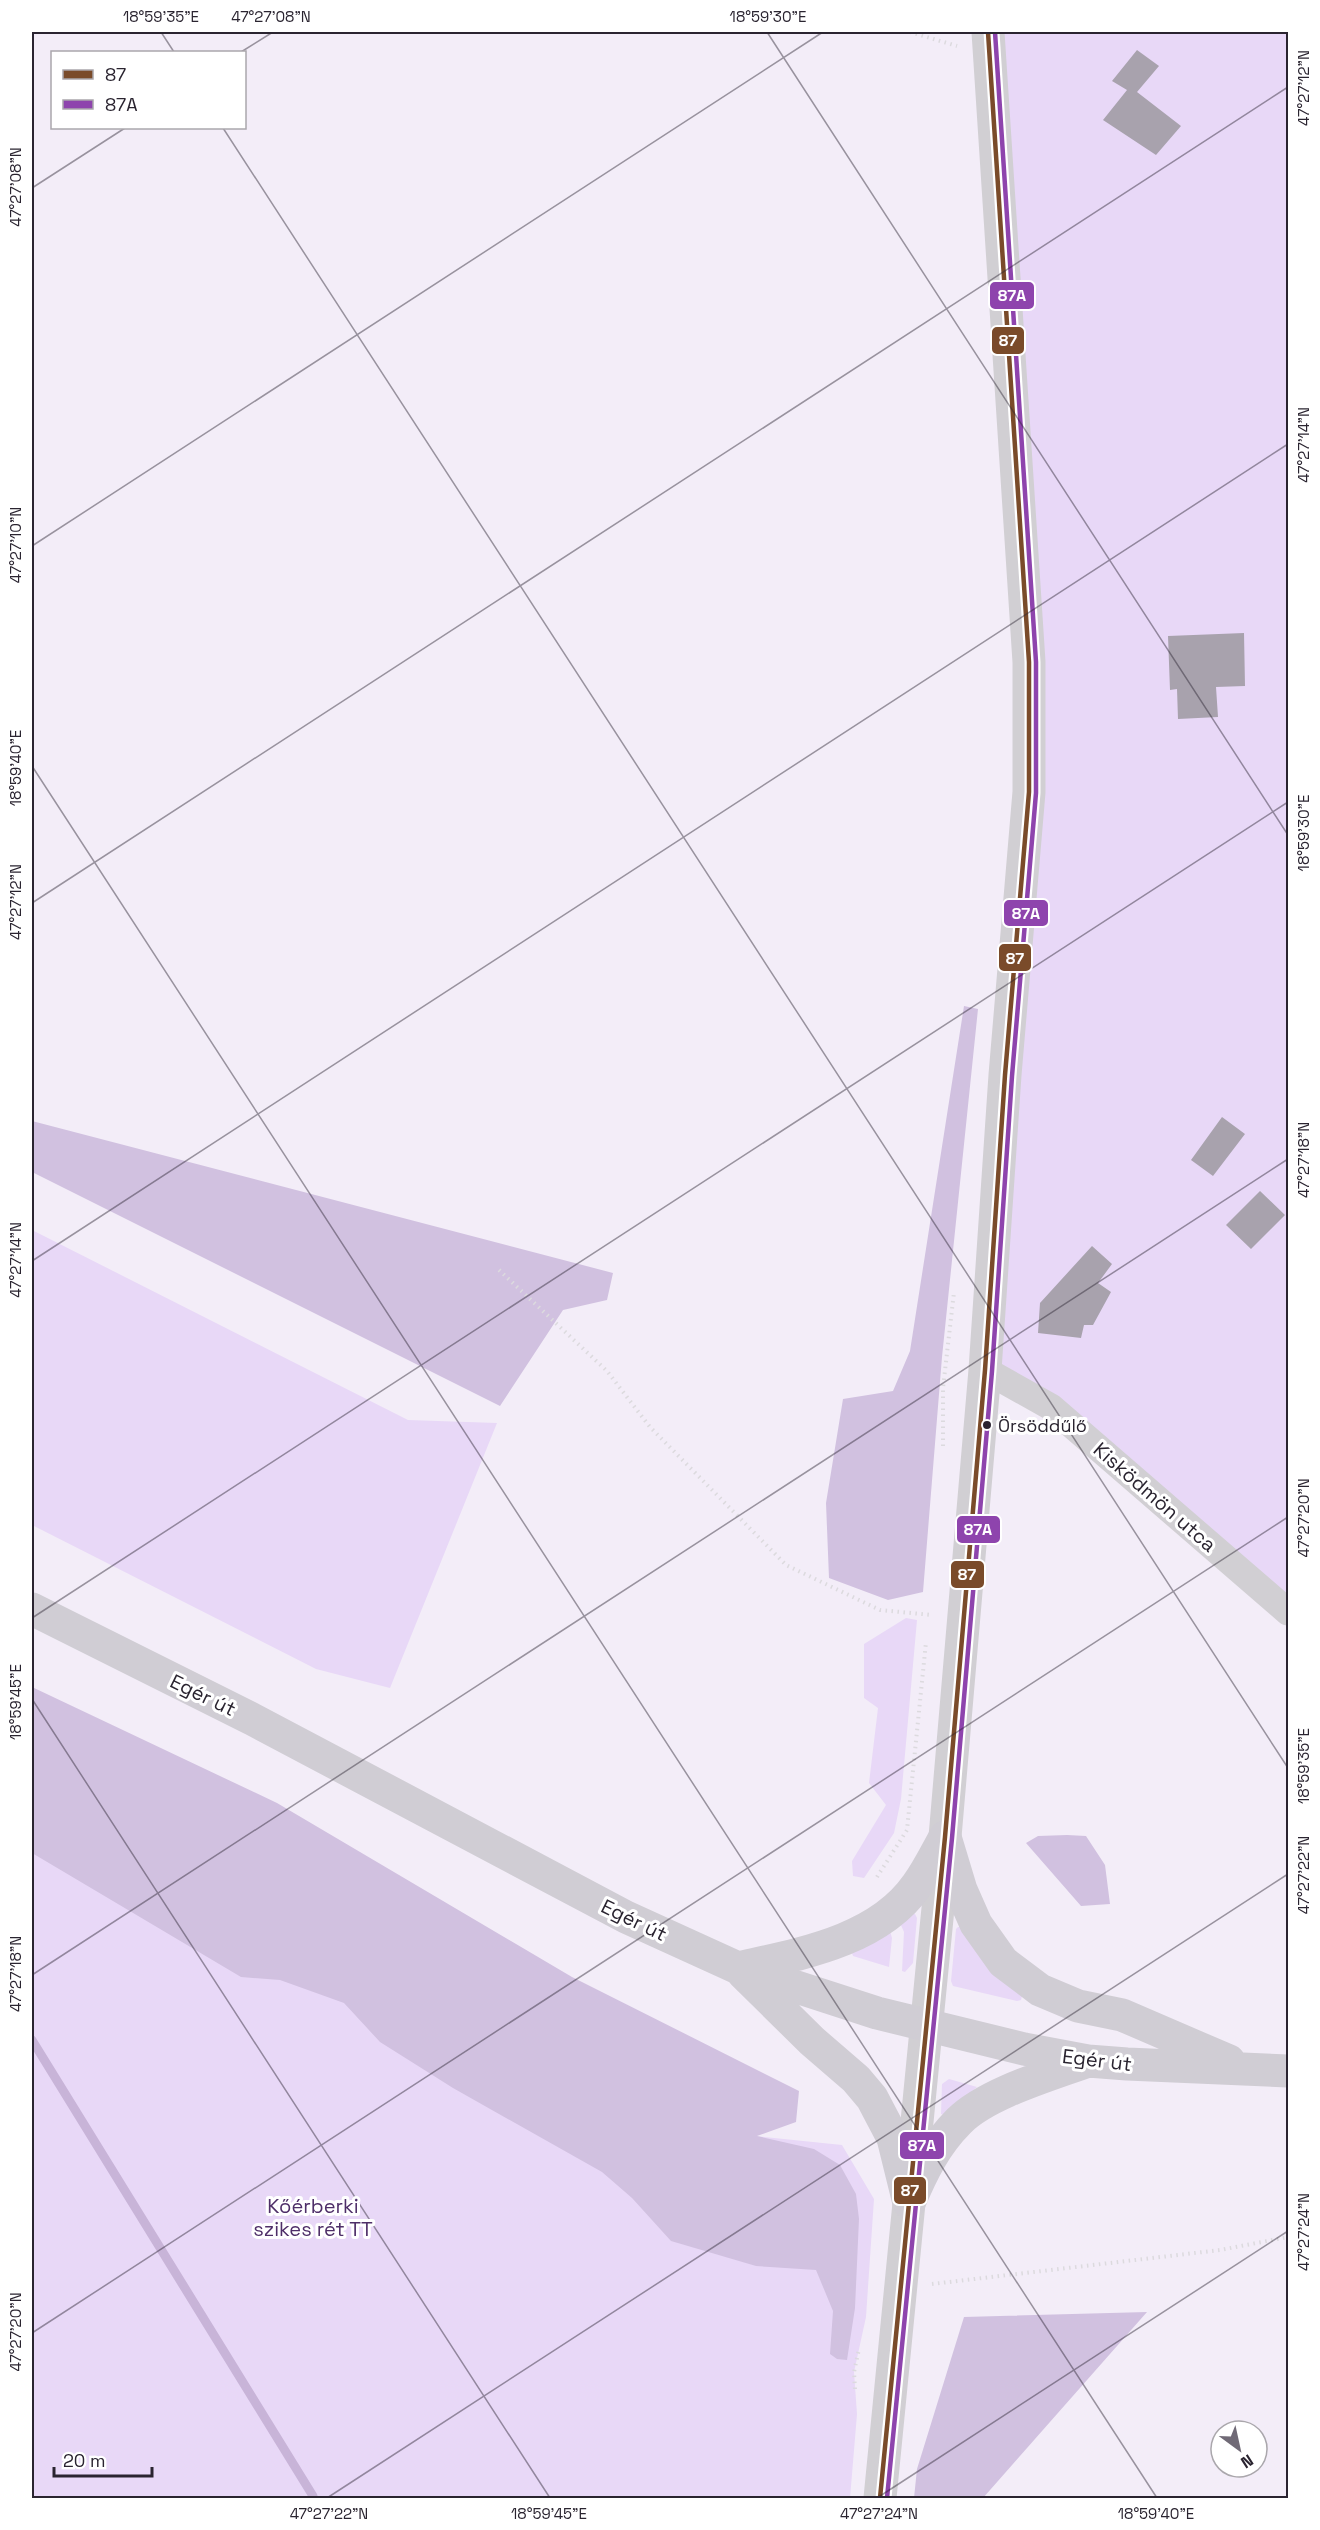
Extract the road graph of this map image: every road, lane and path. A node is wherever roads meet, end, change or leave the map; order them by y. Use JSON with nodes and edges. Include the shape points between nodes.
{"nodes":[{"id":1,"x":910,"y":32,"type":"edge"},
{"id":2,"x":969,"y":39,"type":"edge"},
{"id":3,"x":499,"y":1270,"type":"dead end"},
{"id":4,"x":956,"y":1283,"type":"dead end"},
{"id":5,"x":985,"y":1370,"type":"junction"},
{"id":6,"x":943,"y":1451,"type":"dead end"},
{"id":7,"x":930,"y":1604,"type":"dead end"},
{"id":8,"x":32,"y":1609,"type":"edge"},
{"id":9,"x":1288,"y":1612,"type":"edge"},
{"id":10,"x":928,"y":1615,"type":"junction"},
{"id":11,"x":964,"y":1617,"type":"junction"},
{"id":12,"x":927,"y":1626,"type":"dead end"},
{"id":13,"x":926,"y":1638,"type":"dead end"},
{"id":14,"x":945,"y":1837,"type":"junction"},
{"id":15,"x":887,"y":1916,"type":"junction"},
{"id":16,"x":738,"y":1968,"type":"junction"},
{"id":17,"x":925,"y":2025,"type":"junction"},
{"id":18,"x":1088,"y":2061,"type":"junction"},
{"id":19,"x":1248,"y":2069,"type":"junction"},
{"id":20,"x":1288,"y":2072,"type":"edge"},
{"id":21,"x":909,"y":2203,"type":"junction"},
{"id":22,"x":1288,"y":2237,"type":"edge"},
{"id":23,"x":901,"y":2287,"type":"junction"},
{"id":24,"x":880,"y":2499,"type":"edge"}],
"edges":[{"from":1,"to":2,"type":"path"},
{"from":2,"to":5,"type":"street","via":[[1029,662],[1029,792]]},
{"from":3,"to":10,"type":"path","via":[[606,1371],[650,1427],[786,1565],[880,1610]]},
{"from":4,"to":6,"type":"path","via":[[943,1388]]},
{"from":5,"to":9,"type":"street","name":"Kisködmön utca","via":[[1051,1407]]},
{"from":5,"to":11,"type":"street"},
{"from":7,"to":10,"type":"path"},
{"from":8,"to":16,"type":"main road","name":"Egér út","via":[[262,1724],[626,1917]]},
{"from":10,"to":11,"type":"path"},
{"from":10,"to":12,"type":"path"},
{"from":11,"to":14,"type":"street"},
{"from":13,"to":15,"type":"path","via":[[907,1830],[872,1888],[873,1897]]},
{"from":14,"to":15,"type":"main road","via":[[917,1886]]},
{"from":14,"to":17,"type":"street"},
{"from":14,"to":19,"type":"main road","via":[[976,1924],[1003,1962],[1040,1990],[1078,2006],[1122,2015]]},
{"from":15,"to":16,"type":"main road","via":[[823,1946]]},
{"from":16,"to":17,"type":"main road","name":"Egér út"},
{"from":16,"to":21,"type":"main road","via":[[872,2098],[893,2138]]},
{"from":17,"to":18,"type":"main road","name":"Egér út"},
{"from":17,"to":21,"type":"street"},
{"from":18,"to":19,"type":"main road","name":"Egér út"},
{"from":18,"to":21,"type":"main road","via":[[1015,2088],[960,2120],[922,2170]]},
{"from":19,"to":20,"type":"main road","name":"Egér út"},
{"from":21,"to":23,"type":"street"},
{"from":22,"to":23,"type":"path","via":[[1220,2250]]},
{"from":23,"to":24,"type":"street"}]}
